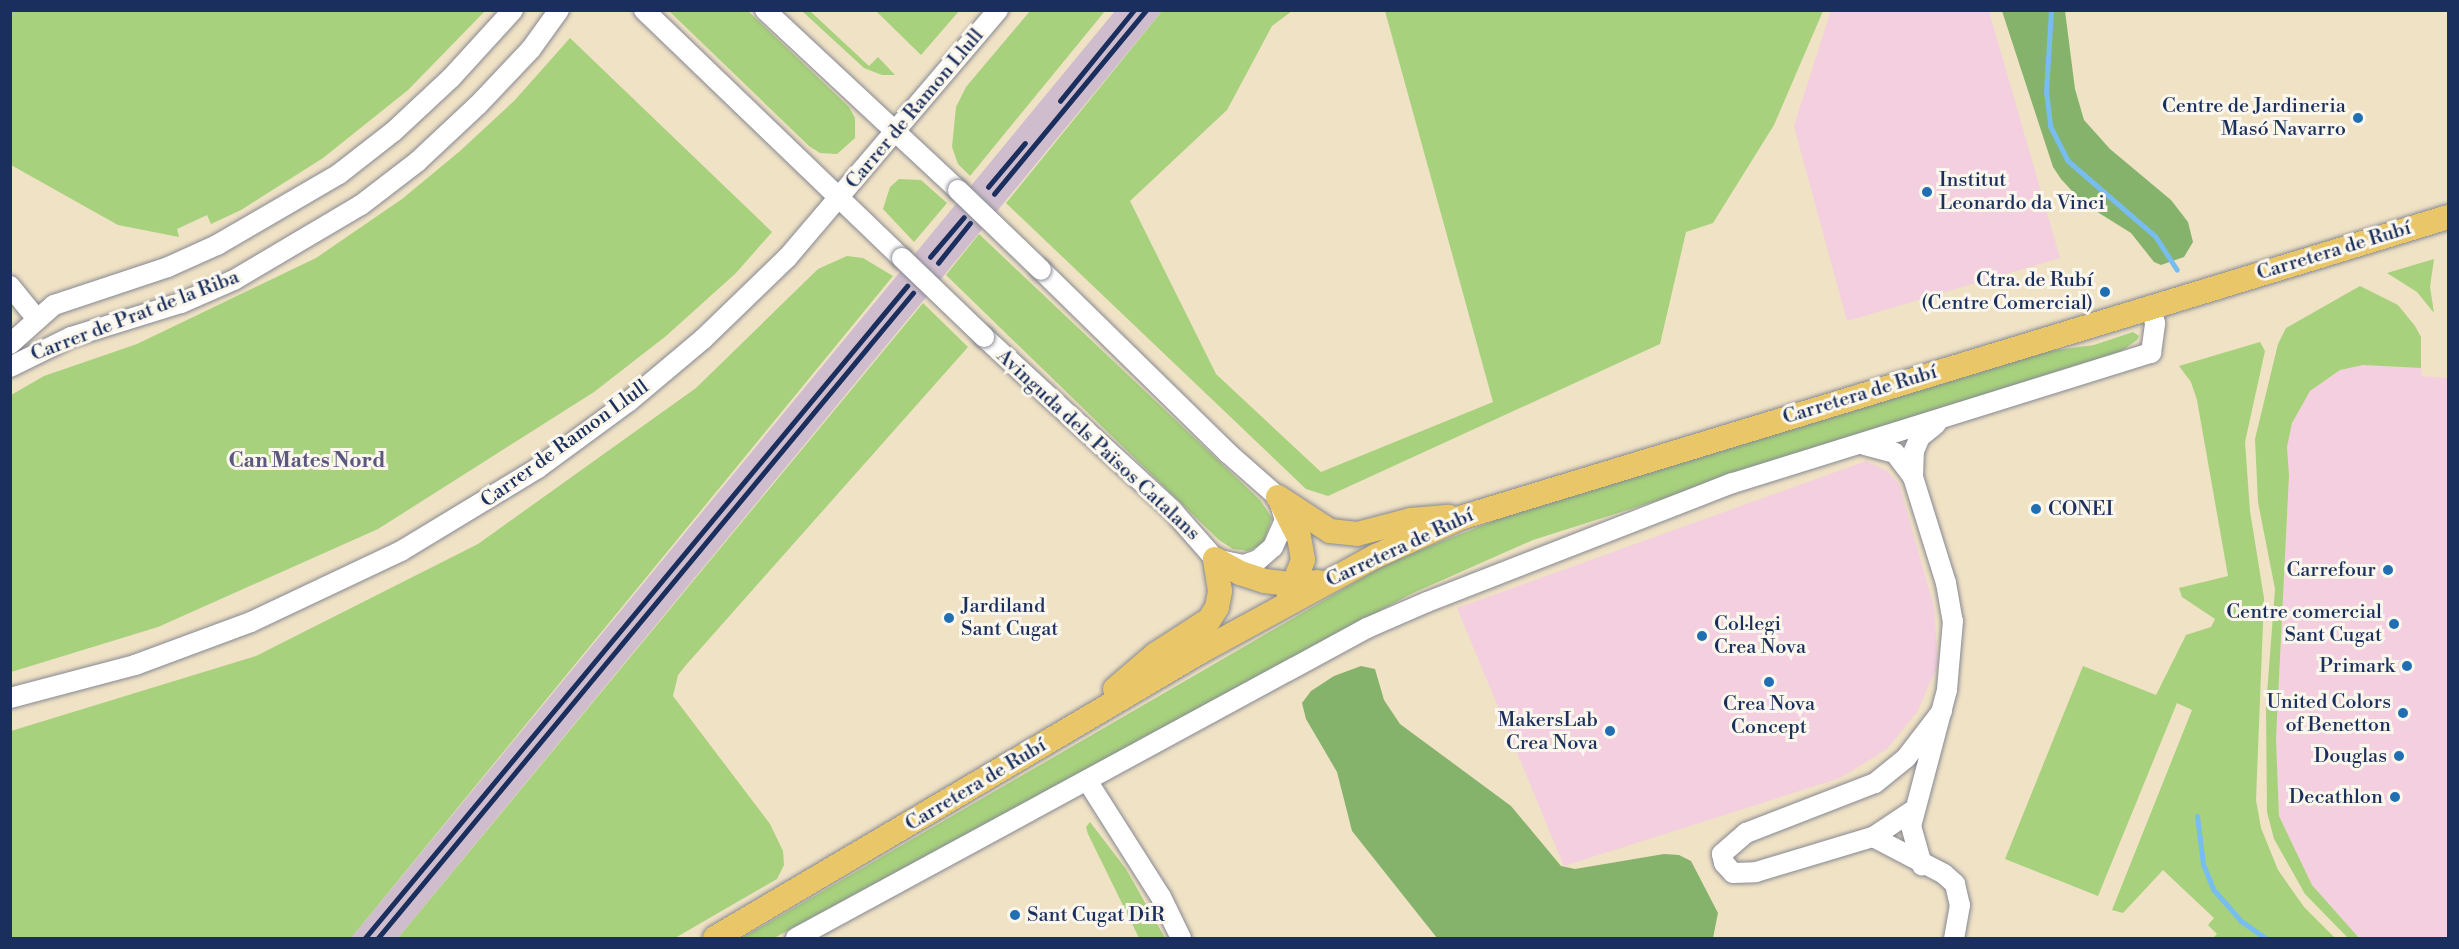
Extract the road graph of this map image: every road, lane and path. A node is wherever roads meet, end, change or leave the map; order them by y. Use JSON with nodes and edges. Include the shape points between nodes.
{"nodes":[{"id":1,"x":513,"y":10,"type":"edge"},
{"id":2,"x":559,"y":10,"type":"edge"},
{"id":3,"x":575,"y":10,"type":"edge"},
{"id":4,"x":765,"y":10,"type":"edge"},
{"id":5,"x":998,"y":10,"type":"edge"},
{"id":6,"x":643,"y":11,"type":"edge"},
{"id":7,"x":531,"y":49,"type":"junction"},
{"id":8,"x":896,"y":131,"type":"junction"},
{"id":9,"x":840,"y":198,"type":"junction"},
{"id":10,"x":2448,"y":217,"type":"edge"},
{"id":11,"x":10,"y":286,"type":"edge"},
{"id":12,"x":2150,"y":306,"type":"junction"},
{"id":13,"x":36,"y":318,"type":"junction"},
{"id":14,"x":10,"y":344,"type":"edge"},
{"id":15,"x":10,"y":367,"type":"edge"},
{"id":16,"x":1942,"y":419,"type":"junction"},
{"id":17,"x":1863,"y":444,"type":"junction"},
{"id":18,"x":1913,"y":477,"type":"junction"},
{"id":19,"x":1278,"y":497,"type":"junction"},
{"id":20,"x":1460,"y":518,"type":"junction"},
{"id":21,"x":1215,"y":559,"type":"junction"},
{"id":22,"x":1330,"y":580,"type":"junction"},
{"id":23,"x":1296,"y":585,"type":"junction"},
{"id":24,"x":1282,"y":606,"type":"junction"},
{"id":25,"x":10,"y":698,"type":"edge"},
{"id":26,"x":1942,"y":711,"type":"junction"},
{"id":27,"x":1092,"y":714,"type":"junction"},
{"id":28,"x":1088,"y":782,"type":"junction"},
{"id":29,"x":1915,"y":809,"type":"junction"},
{"id":30,"x":1873,"y":837,"type":"junction"},
{"id":31,"x":1922,"y":865,"type":"junction"},
{"id":32,"x":715,"y":939,"type":"edge"},
{"id":33,"x":796,"y":939,"type":"edge"},
{"id":34,"x":1180,"y":939,"type":"edge"},
{"id":35,"x":1954,"y":939,"type":"edge"}],
"edges":[{"from":1,"to":13,"type":"street","name":"Carrer de Prat de la Riba","via":[[401,125],[339,174],[217,245],[168,267],[54,305]]},
{"from":2,"to":7,"type":"street","name":"Carrer de Prat de la Riba"},
{"from":3,"to":7,"type":"street"},
{"from":4,"to":8,"type":"street"},
{"from":5,"to":8,"type":"street","name":"Carrer de Ramon Llull"},
{"from":6,"to":9,"type":"street","name":"Avinguda dels Països Catalans"},
{"from":7,"to":15,"type":"street","name":"Carrer de Prat de la Riba","via":[[417,162],[361,205],[300,243],[213,289],[99,331],[71,337]]},
{"from":8,"to":9,"type":"street","name":"Carrer de Ramon Llull"},
{"from":8,"to":19,"type":"street","bridge":true},
{"from":9,"to":21,"type":"street","name":"Avinguda dels Països Catalans","bridge":true,"via":[[1172,510]]},
{"from":9,"to":25,"type":"street","name":"Carrer de Ramon Llull","via":[[787,258],[703,339],[628,402],[470,512],[337,584],[251,622],[135,665]]},
{"from":10,"to":12,"type":"main road","name":"Carretera de Rubí"},
{"from":11,"to":13,"type":"street"},
{"from":12,"to":16,"type":"street","via":[[2155,323],[2151,353]]},
{"from":12,"to":20,"type":"main road","name":"Carretera de Rubí"},
{"from":13,"to":14,"type":"street","name":"Carrer de Prat de la Riba"},
{"from":16,"to":17,"type":"street"},
{"from":16,"to":18,"type":"street","via":[[1920,437],[1914,451]]},
{"from":17,"to":18,"type":"street","via":[[1895,453]]},
{"from":17,"to":28,"type":"street","via":[[1733,483],[1417,606],[1367,628]]},
{"from":18,"to":26,"type":"street","via":[[1946,584],[1953,621],[1952,658]]},
{"from":19,"to":20,"type":"main road","via":[[1330,531],[1357,534],[1436,516]]},
{"from":19,"to":21,"type":"street","name":"Avinguda dels Països Catalans","via":[[1285,520],[1273,547],[1258,560],[1244,565]]},
{"from":19,"to":23,"type":"main road","via":[[1299,537],[1303,560]]},
{"from":20,"to":22,"type":"main road","name":"Carretera de Rubí"},
{"from":21,"to":23,"type":"main road","via":[[1240,573]]},
{"from":21,"to":27,"type":"main road","via":[[1220,591],[1209,620],[1141,665]]},
{"from":22,"to":23,"type":"main road"},
{"from":22,"to":24,"type":"main road","name":"Carretera de Rubí"},
{"from":23,"to":24,"type":"main road"},
{"from":24,"to":27,"type":"main road","name":"Carretera de Rubí"},
{"from":26,"to":29,"type":"street"},
{"from":26,"to":30,"type":"street","via":[[1906,759],[1875,783],[1746,833],[1722,854],[1733,873],[1756,872]]},
{"from":27,"to":32,"type":"main road","name":"Carretera de Rubí"},
{"from":28,"to":33,"type":"street"},
{"from":28,"to":34,"type":"street","via":[[1161,897]]},
{"from":29,"to":30,"type":"street"},
{"from":29,"to":31,"type":"street","via":[[1912,836]]},
{"from":30,"to":31,"type":"street"},
{"from":31,"to":35,"type":"street","via":[[1944,874],[1955,884],[1960,905]]}]}
